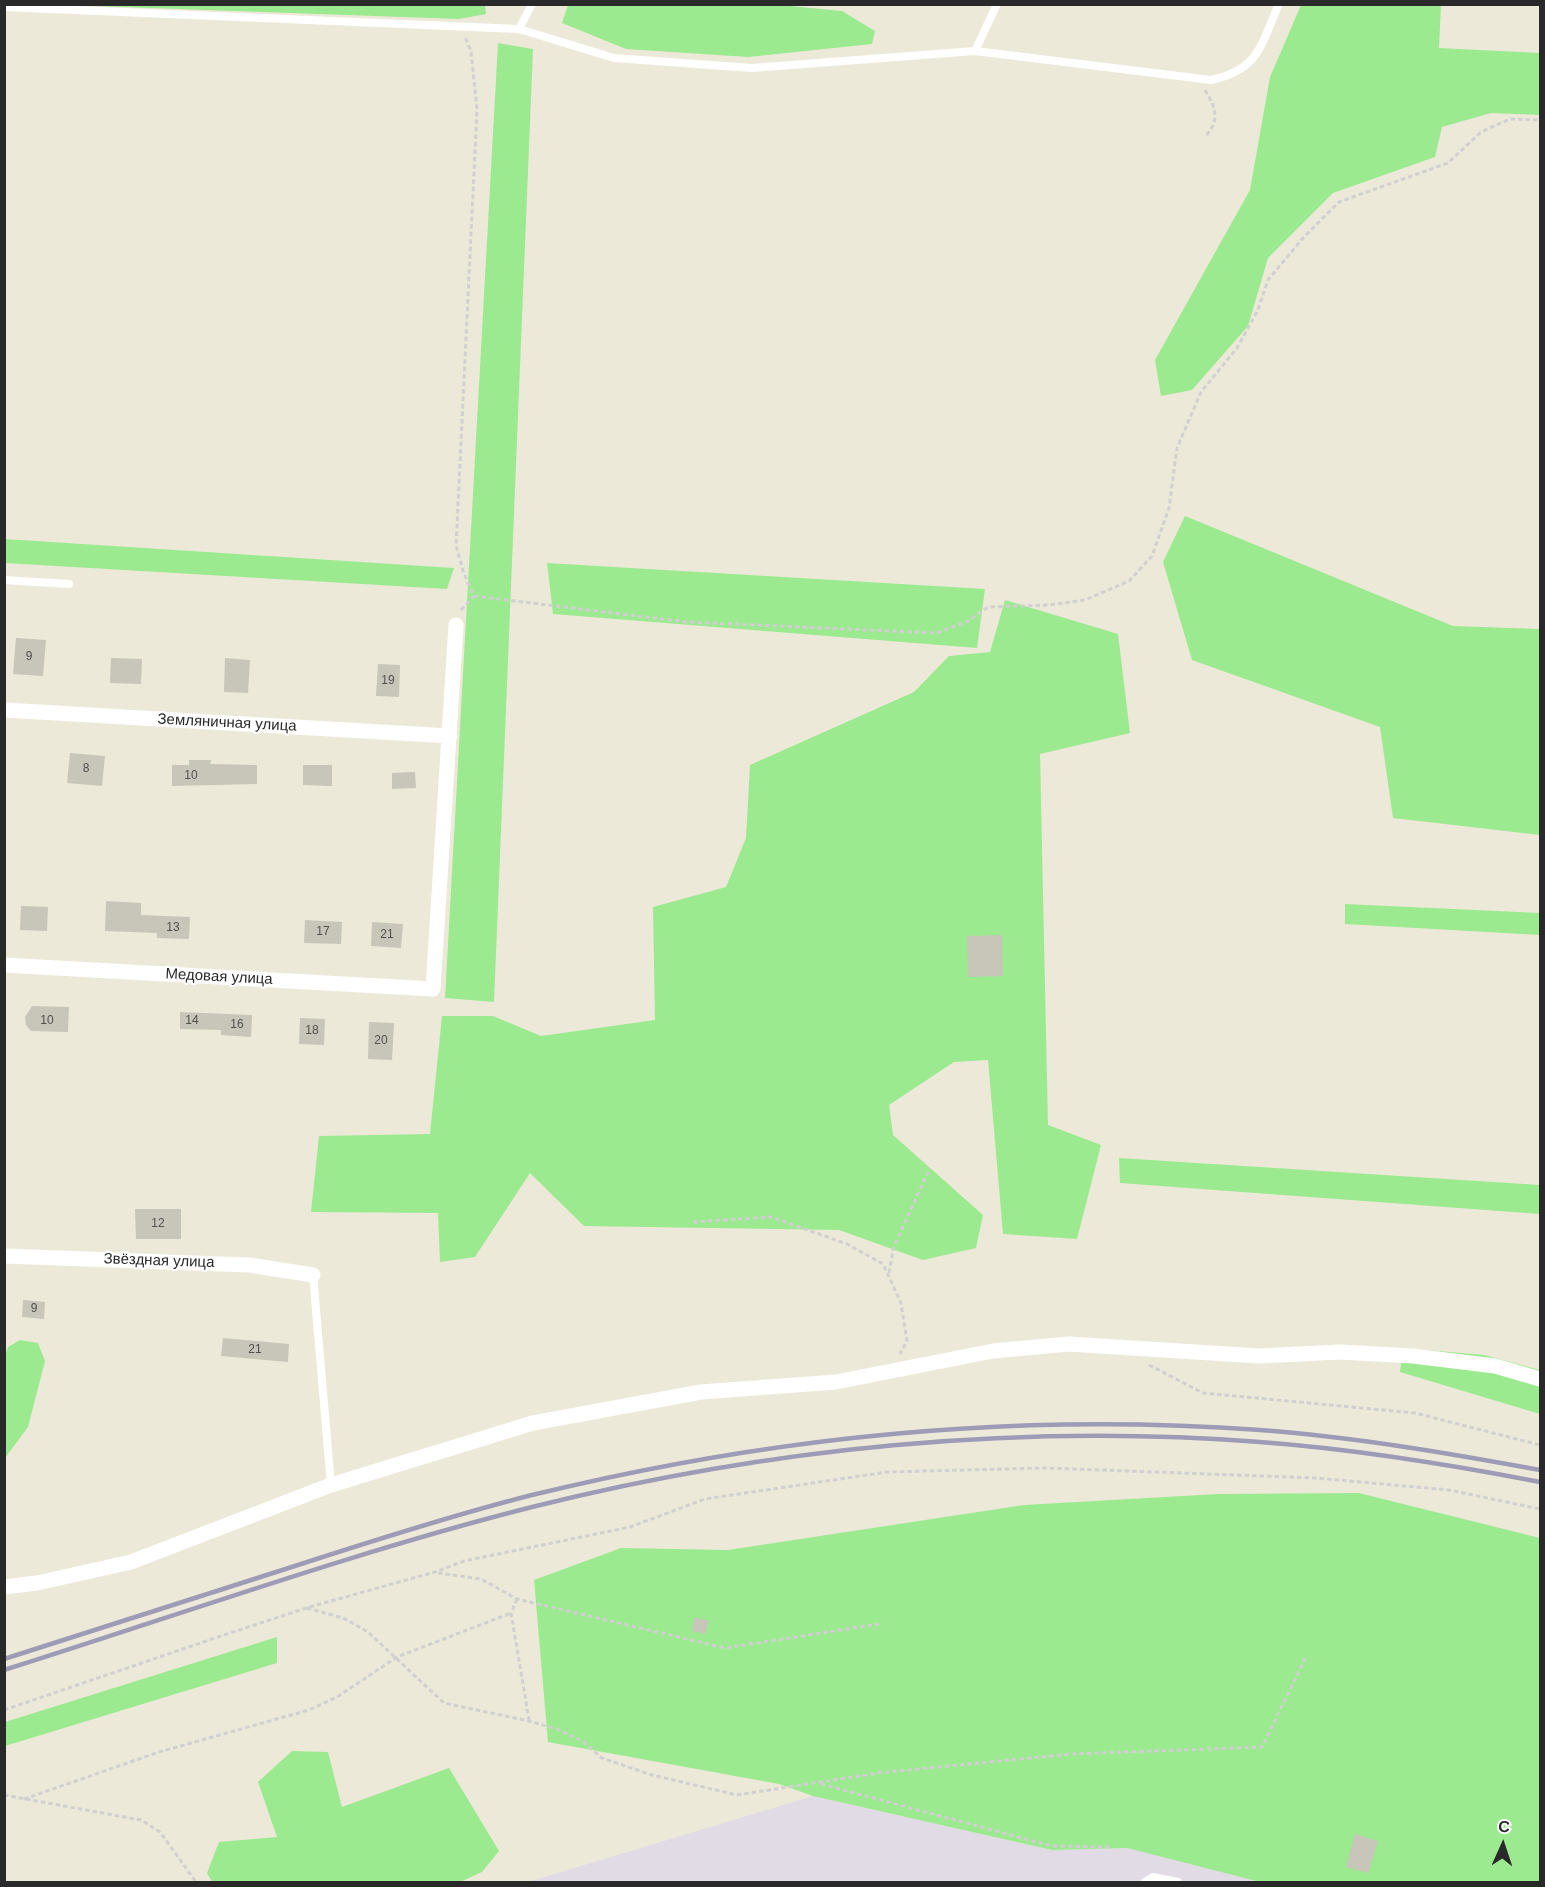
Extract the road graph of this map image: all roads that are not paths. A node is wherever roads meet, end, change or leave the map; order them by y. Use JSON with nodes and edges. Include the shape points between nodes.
{"nodes":[{"id":1,"x":532,"y":4,"type":"edge"},
{"id":2,"x":997,"y":4,"type":"edge"},
{"id":3,"x":1279,"y":4,"type":"edge"},
{"id":4,"x":4,"y":7,"type":"edge"},
{"id":5,"x":519,"y":29,"type":"junction"},
{"id":6,"x":975,"y":51,"type":"junction"},
{"id":7,"x":4,"y":580,"type":"edge"},
{"id":8,"x":69,"y":584,"type":"dead end"},
{"id":9,"x":456,"y":625,"type":"road end"},
{"id":10,"x":4,"y":710,"type":"edge"},
{"id":11,"x":450,"y":736,"type":"junction"},
{"id":12,"x":4,"y":965,"type":"edge"},
{"id":13,"x":4,"y":1256,"type":"edge"},
{"id":14,"x":313,"y":1275,"type":"joint"},
{"id":15,"x":1540,"y":1379,"type":"edge"},
{"id":16,"x":331,"y":1485,"type":"junction"},
{"id":17,"x":4,"y":1587,"type":"edge"},
{"id":18,"x":1145,"y":1882,"type":"edge"},
{"id":19,"x":1178,"y":1882,"type":"edge"}],
"edges":[{"from":1,"to":5,"type":"lane"},
{"from":2,"to":6,"type":"lane"},
{"from":3,"to":6,"type":"lane","via":[[1253,62],[1234,75],[1211,80]]},
{"from":4,"to":5,"type":"lane"},
{"from":5,"to":6,"type":"lane","via":[[614,58],[752,69]]},
{"from":7,"to":8,"type":"lane"},
{"from":9,"to":11,"type":"street"},
{"from":10,"to":11,"type":"street","name":"Земляничная улица"},
{"from":11,"to":12,"type":"street","name":"Медовая улица","via":[[433,989]]},
{"from":13,"to":14,"type":"street","name":"Звёздная улица","via":[[249,1266]]},
{"from":14,"to":16,"type":"lane"},
{"from":15,"to":16,"type":"street","via":[[1495,1366],[1413,1356],[1340,1352],[1258,1356],[1069,1344],[993,1351],[836,1382],[701,1392],[533,1423]]},
{"from":16,"to":17,"type":"street","via":[[131,1562]]},
{"from":18,"to":19,"type":"lane","via":[[1154,1876]]}]}
